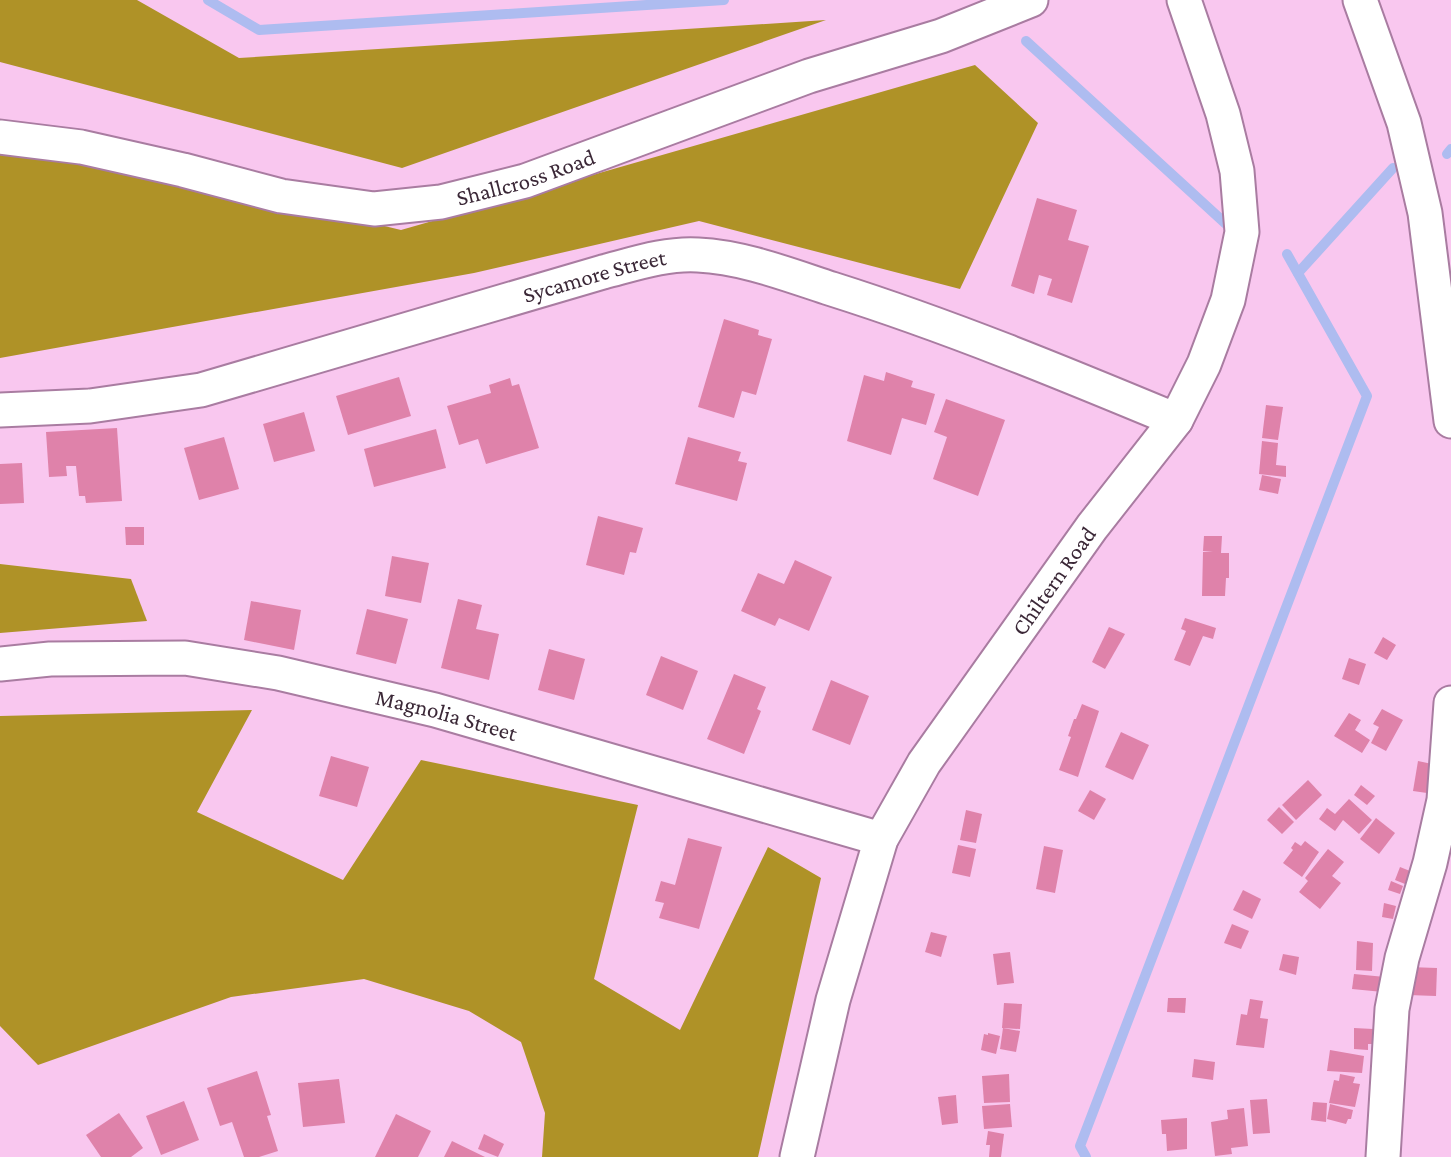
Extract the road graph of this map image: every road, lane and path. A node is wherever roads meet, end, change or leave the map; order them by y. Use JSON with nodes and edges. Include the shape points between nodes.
{"nodes":[{"id":1,"x":1031,"y":0,"type":"edge"},
{"id":2,"x":1184,"y":0,"type":"edge"},
{"id":3,"x":1360,"y":0,"type":"edge"},
{"id":4,"x":0,"y":136,"type":"edge"},
{"id":5,"x":0,"y":411,"type":"edge"},
{"id":6,"x":1176,"y":420,"type":"junction"},
{"id":7,"x":1451,"y":421,"type":"edge"},
{"id":8,"x":0,"y":664,"type":"edge"},
{"id":9,"x":1451,"y":703,"type":"edge"},
{"id":10,"x":881,"y":839,"type":"junction"},
{"id":11,"x":797,"y":1157,"type":"edge"},
{"id":12,"x":1383,"y":1157,"type":"edge"}],
"edges":[{"from":1,"to":4,"type":"street","name":"Shallcross Road","via":[[941,36],[809,76],[525,181],[442,202],[374,209],[281,196],[81,147]]},
{"from":2,"to":6,"type":"street","name":"Chiltern Road","via":[[1223,114],[1237,171],[1242,232],[1228,300]]},
{"from":3,"to":7,"type":"street","via":[[1404,123],[1425,213]]},
{"from":5,"to":6,"type":"street","name":"Sycamore Street","via":[[90,406],[201,390],[603,272],[668,256],[698,255],[764,267],[872,301]]},
{"from":6,"to":10,"type":"street","name":"Chiltern Road","via":[[1092,527],[924,763]]},
{"from":8,"to":10,"type":"street","name":"Magnolia Street","via":[[185,658],[278,673],[435,710]]},
{"from":9,"to":12,"type":"street","via":[[1444,800],[1392,1009]]},
{"from":10,"to":11,"type":"street","name":"Chiltern Road","via":[[833,1000]]}]}
